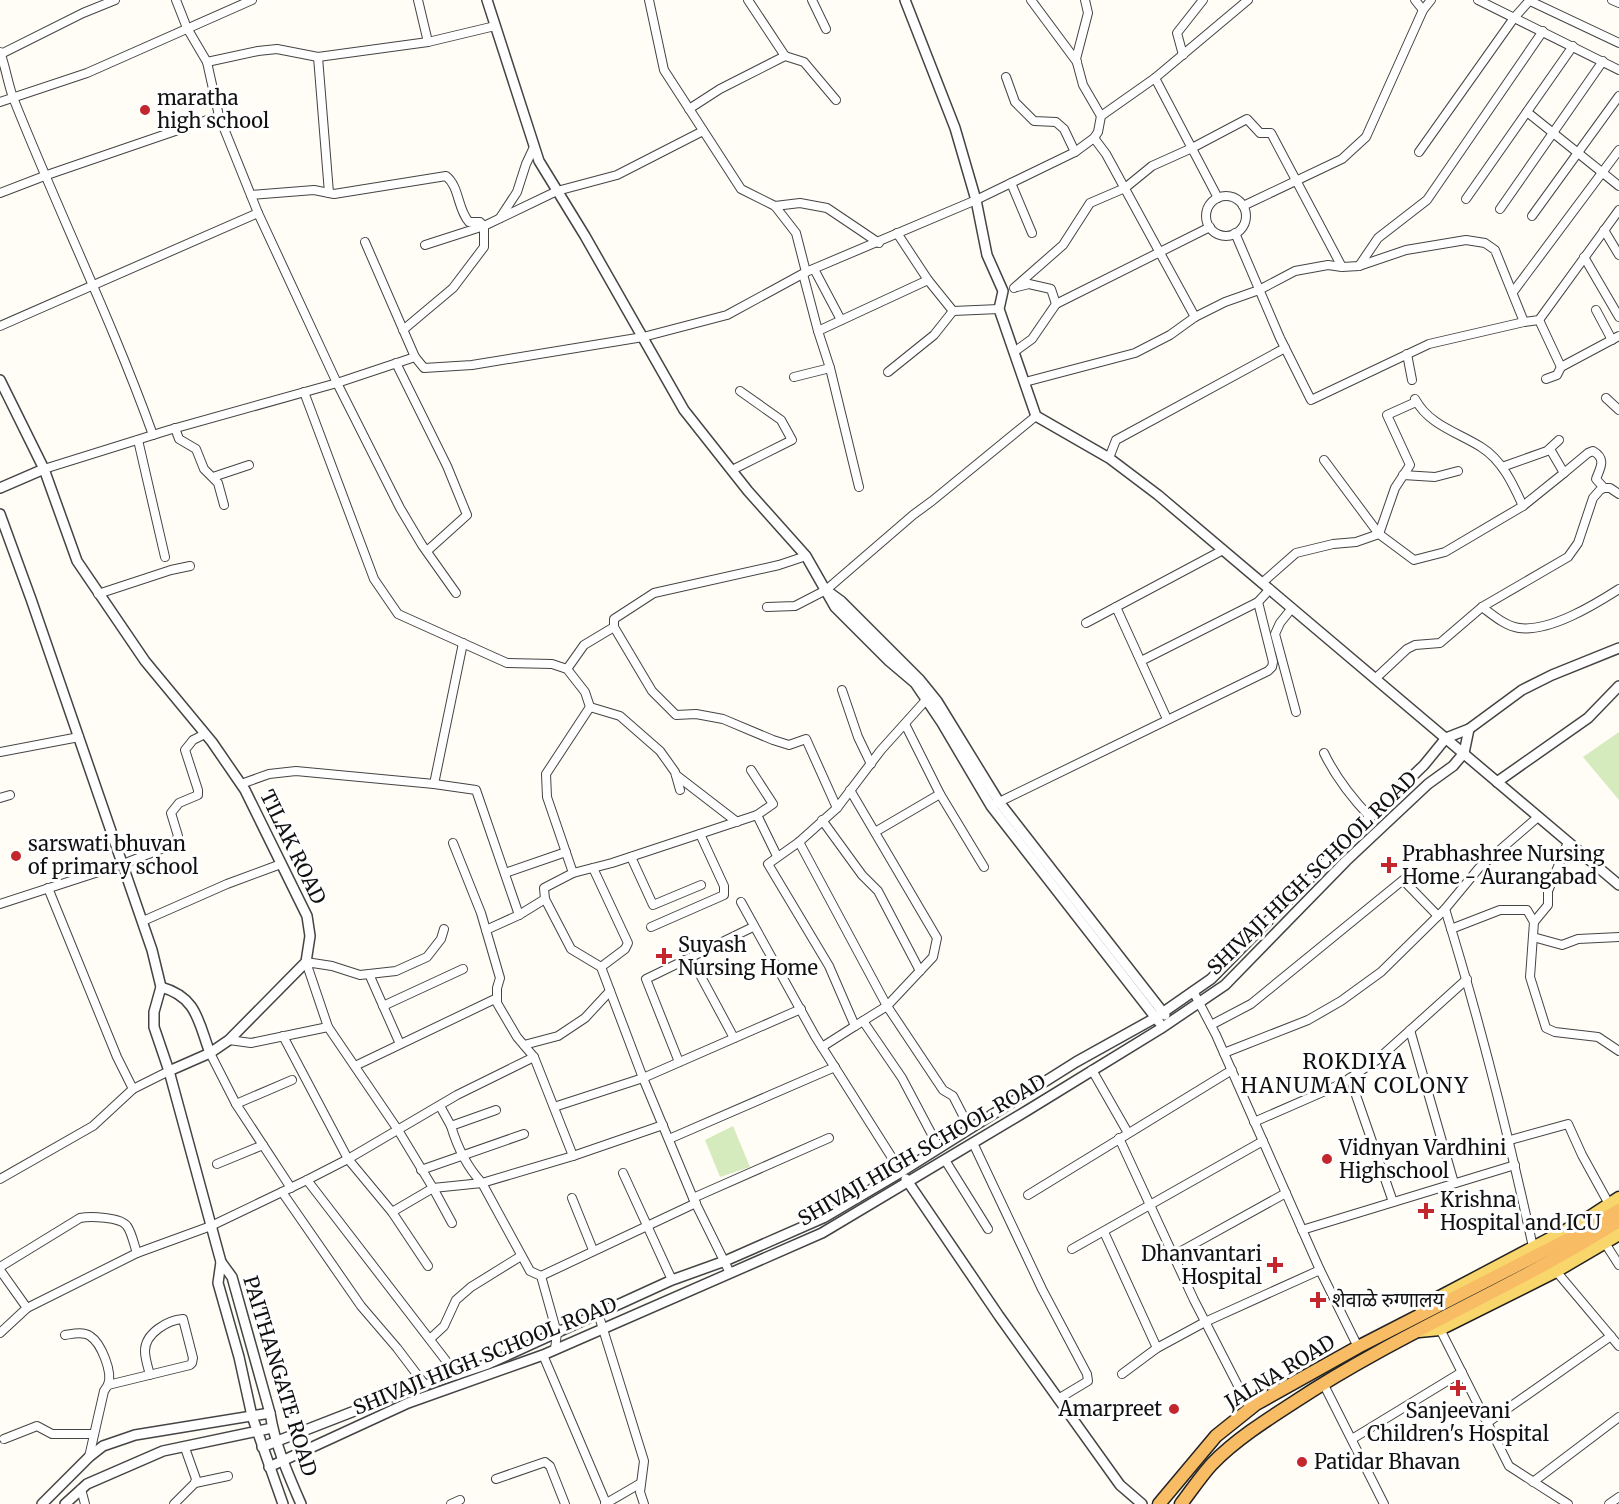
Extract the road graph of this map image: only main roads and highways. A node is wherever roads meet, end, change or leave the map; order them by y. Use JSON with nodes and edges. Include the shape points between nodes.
{"nodes":[{"id":1,"x":1616,"y":1204,"type":"edge"},
{"id":2,"x":1619,"y":1221,"type":"edge"},
{"id":3,"x":1619,"y":1234,"type":"edge"},
{"id":4,"x":1437,"y":1319,"type":"junction"},
{"id":5,"x":1413,"y":1326,"type":"junction"},
{"id":6,"x":1160,"y":1504,"type":"edge"},
{"id":7,"x":1181,"y":1504,"type":"edge"}],
"edges":[{"from":1,"to":4,"type":"highway","via":[[1582,1232]]},
{"from":1,"to":5,"type":"main road","via":[[1438,1298]]},
{"from":2,"to":4,"type":"highway"},
{"from":3,"to":4,"type":"main road","via":[[1556,1272]]},
{"from":4,"to":5,"type":"highway"},
{"from":4,"to":5,"type":"main road"},
{"from":5,"to":6,"type":"highway","name":"JALNA ROAD","via":[[1358,1347],[1250,1409],[1216,1436]]},
{"from":5,"to":7,"type":"highway","name":"JALNA ROAD","via":[[1260,1425],[1212,1464]]}]}
